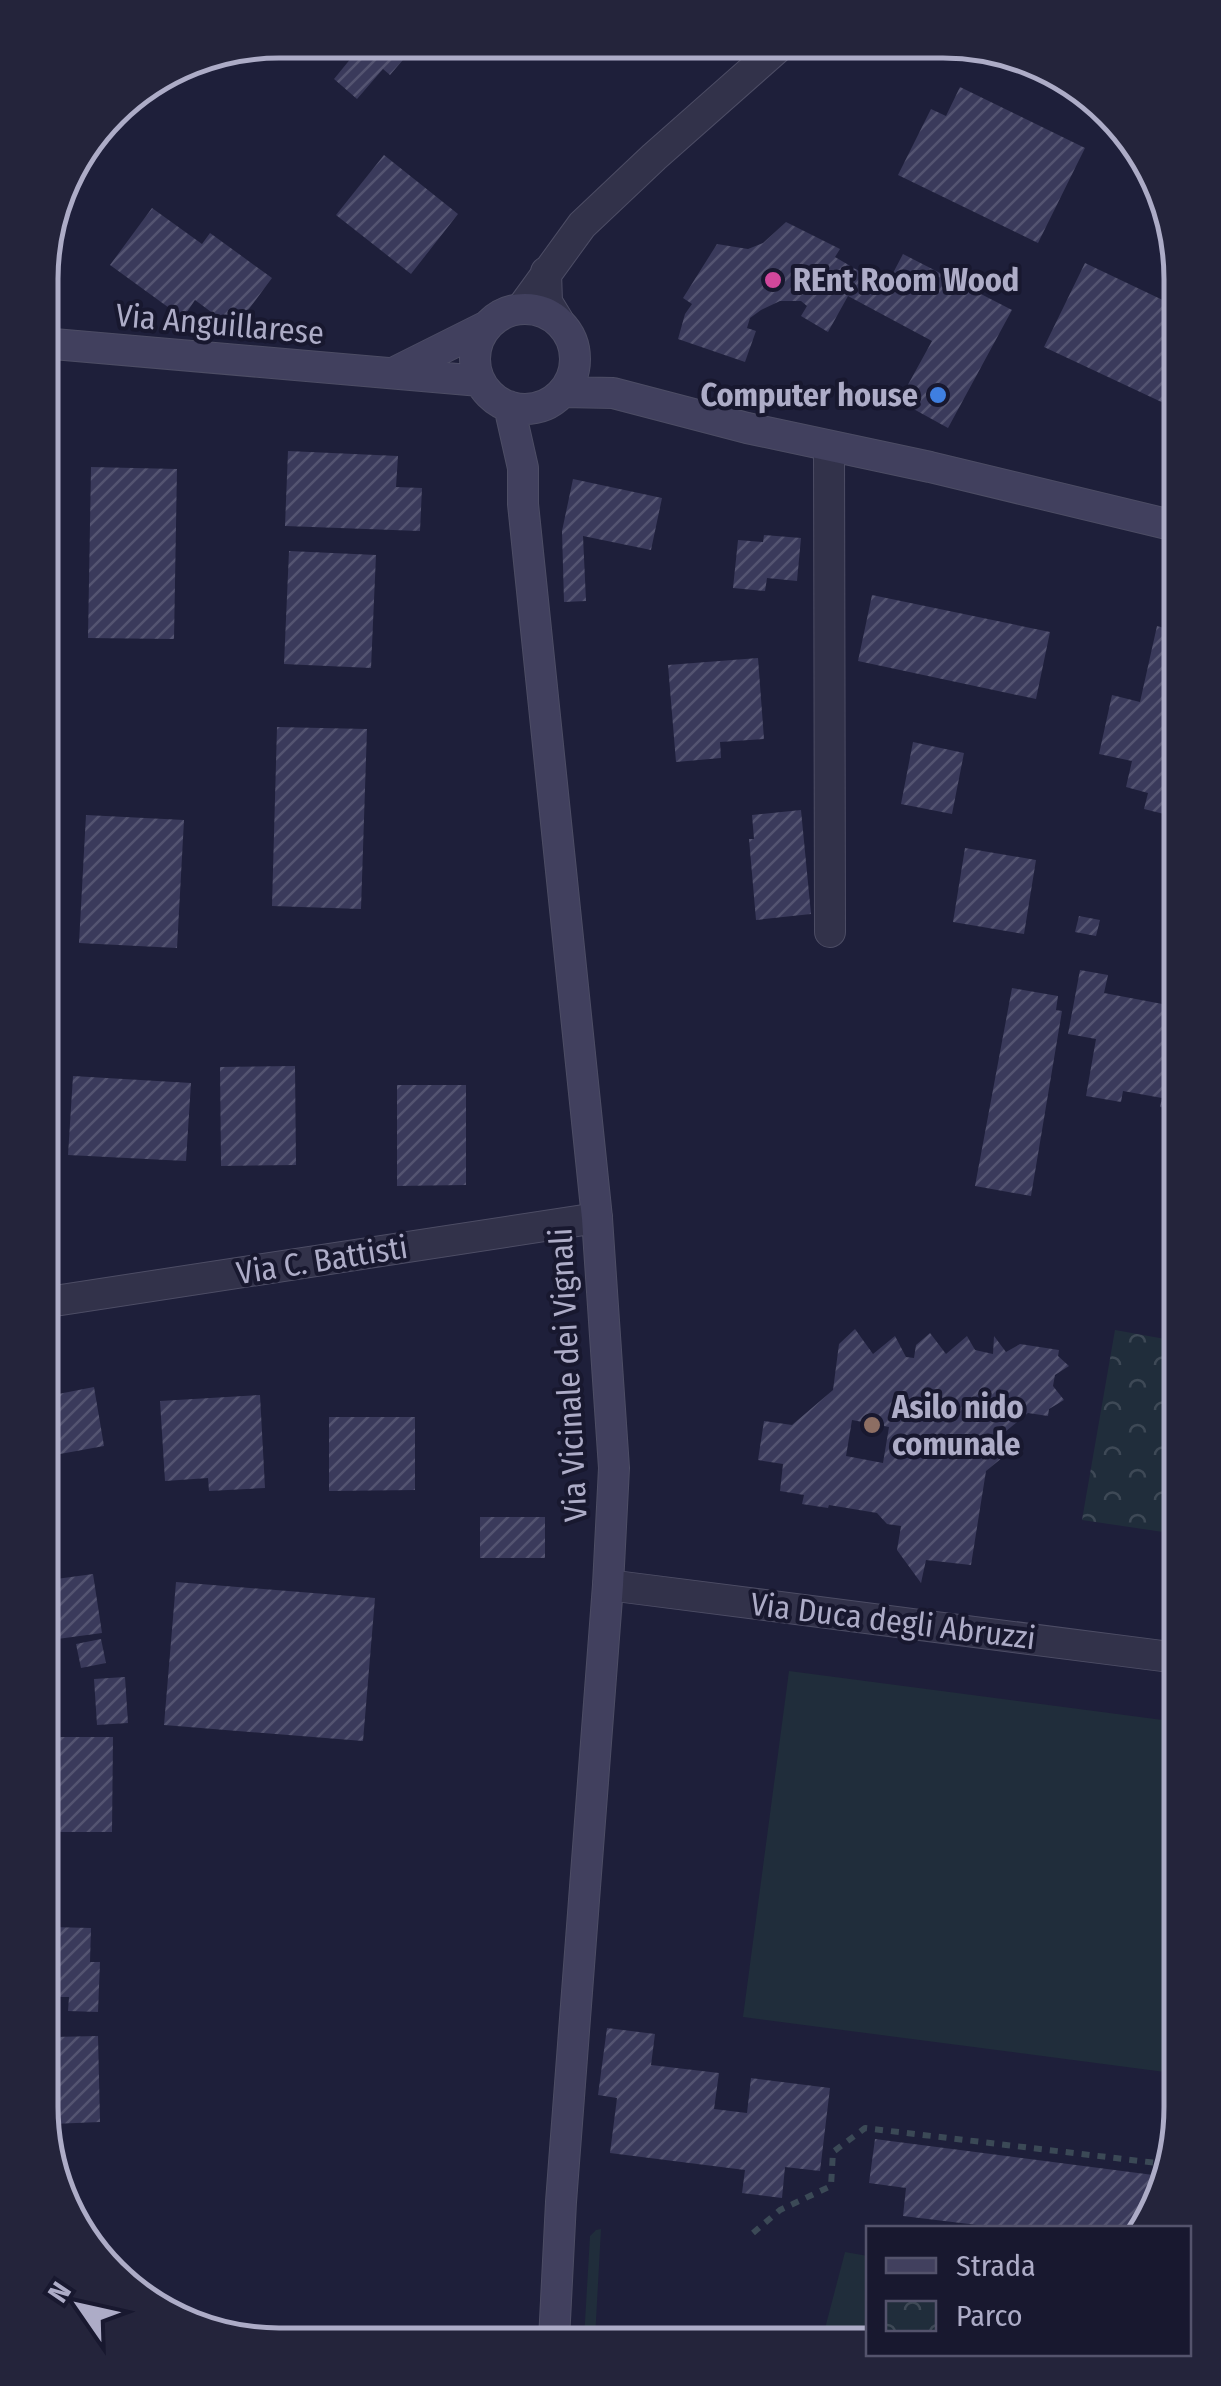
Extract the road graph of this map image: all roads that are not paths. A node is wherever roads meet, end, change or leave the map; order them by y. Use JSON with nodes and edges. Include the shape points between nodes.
{"nodes":[{"id":1,"x":766,"y":58,"type":"edge"},
{"id":2,"x":546,"y":272,"type":"junction"},
{"id":3,"x":522,"y":309,"type":"junction"},
{"id":4,"x":558,"y":320,"type":"junction"},
{"id":5,"x":487,"y":326,"type":"junction"},
{"id":6,"x":58,"y":344,"type":"edge"},
{"id":7,"x":575,"y":355,"type":"junction"},
{"id":8,"x":390,"y":374,"type":"junction"},
{"id":9,"x":480,"y":381,"type":"junction"},
{"id":10,"x":613,"y":393,"type":"junction"},
{"id":11,"x":555,"y":398,"type":"junction"},
{"id":12,"x":509,"y":406,"type":"junction"},
{"id":13,"x":829,"y":446,"type":"junction"},
{"id":14,"x":524,"y":468,"type":"junction"},
{"id":15,"x":1164,"y":524,"type":"edge"},
{"id":16,"x":830,"y":932,"type":"dead end"},
{"id":17,"x":596,"y":1218,"type":"junction"},
{"id":18,"x":58,"y":1300,"type":"edge"},
{"id":19,"x":608,"y":1585,"type":"junction"},
{"id":20,"x":1163,"y":1656,"type":"edge"},
{"id":21,"x":551,"y":2328,"type":"edge"}],
"edges":[{"from":1,"to":2,"type":"street","via":[[582,225]]},
{"from":2,"to":3,"type":"street"},
{"from":2,"to":4,"type":"street","via":[[548,302]]},
{"from":3,"to":4,"type":"street"},
{"from":3,"to":5,"type":"street"},
{"from":4,"to":7,"type":"street"},
{"from":5,"to":8,"type":"street"},
{"from":5,"to":9,"type":"street","via":[[476,353]]},
{"from":6,"to":8,"type":"street","name":"Via Anguillarese"},
{"from":7,"to":10,"type":"street"},
{"from":7,"to":11,"type":"street","via":[[570,381]]},
{"from":8,"to":9,"type":"street","name":"Via Anguillarese"},
{"from":9,"to":12,"type":"street"},
{"from":10,"to":11,"type":"street"},
{"from":10,"to":13,"type":"street"},
{"from":11,"to":12,"type":"street","via":[[535,408]]},
{"from":11,"to":14,"type":"street","name":"Via Vicinale dei Vignali","via":[[538,422]]},
{"from":12,"to":14,"type":"street","name":"Via Vicinale dei Vignali"},
{"from":13,"to":15,"type":"street"},
{"from":13,"to":16,"type":"street"},
{"from":14,"to":17,"type":"street","name":"Via Vicinale dei Vignali"},
{"from":17,"to":18,"type":"street","name":"Via C. Battisti"},
{"from":17,"to":19,"type":"street","name":"Via Vicinale dei Vignali","via":[[614,1468]]},
{"from":19,"to":20,"type":"street","name":"Via Duca degli Abruzzi"},
{"from":19,"to":21,"type":"street","name":"Via Vicinale dei Vignali"}]}
